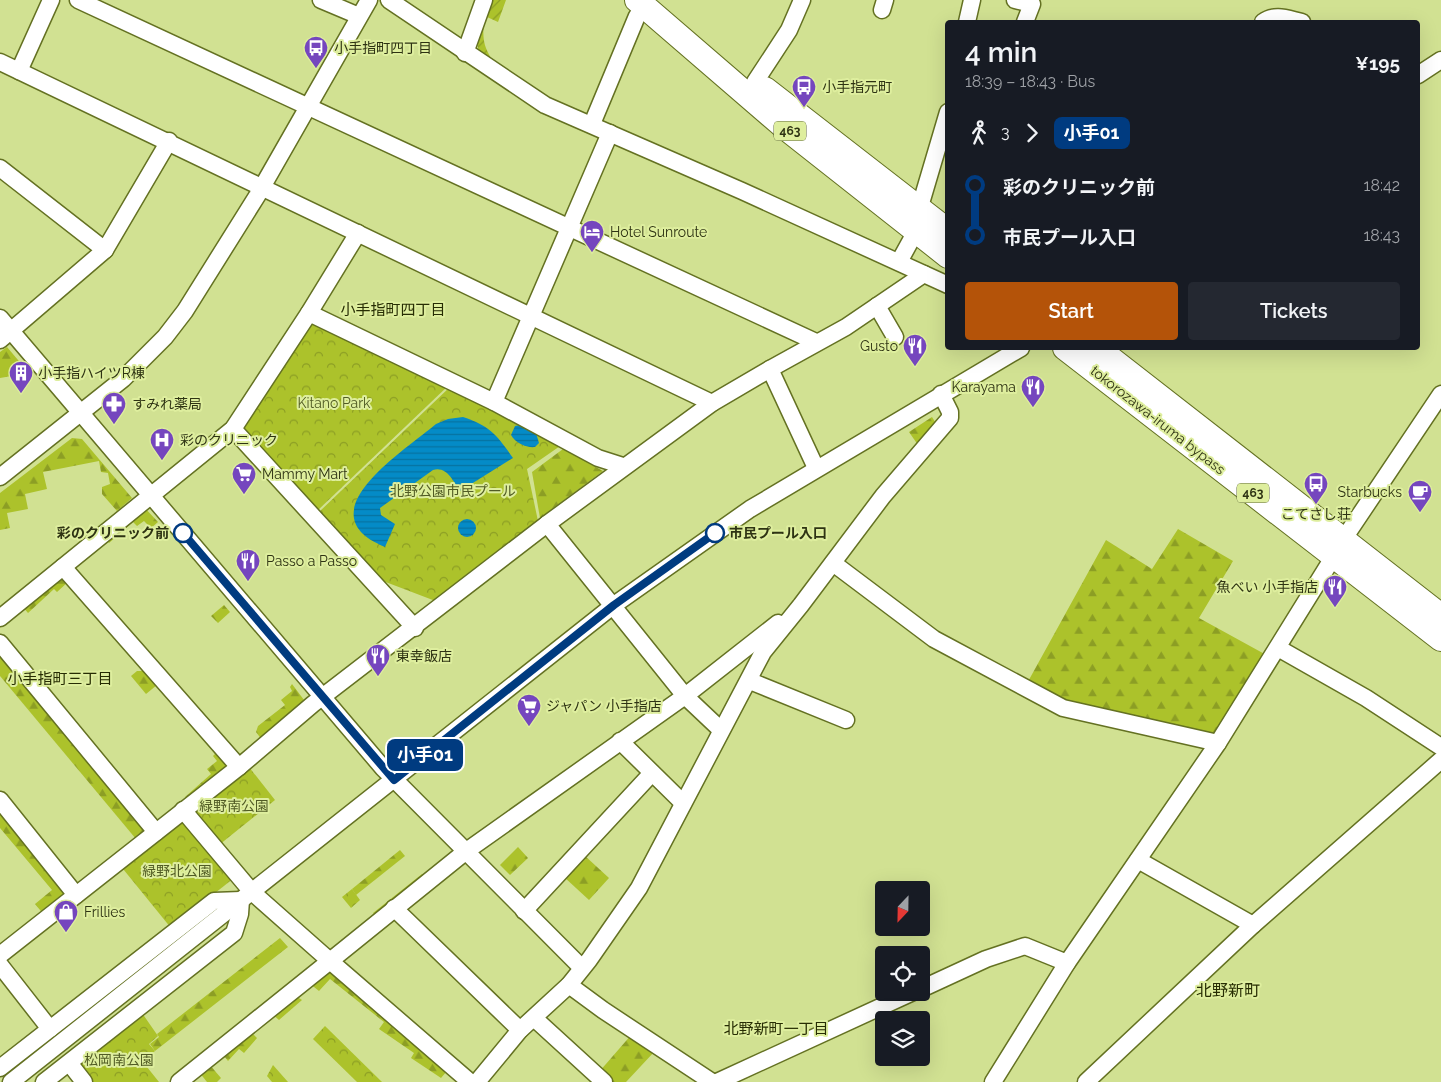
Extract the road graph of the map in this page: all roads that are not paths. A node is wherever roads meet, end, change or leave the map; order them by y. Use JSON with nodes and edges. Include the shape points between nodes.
{"nodes":[{"id":1,"x":51,"y":0,"type":"edge"},
{"id":2,"x":78,"y":0,"type":"edge"},
{"id":3,"x":321,"y":0,"type":"edge"},
{"id":4,"x":369,"y":0,"type":"edge"},
{"id":5,"x":389,"y":0,"type":"edge"},
{"id":6,"x":484,"y":0,"type":"edge"},
{"id":7,"x":661,"y":0,"type":"edge"},
{"id":8,"x":802,"y":0,"type":"edge"},
{"id":9,"x":972,"y":0,"type":"edge"},
{"id":10,"x":1015,"y":0,"type":"edge"},
{"id":11,"x":637,"y":8,"type":"edge"},
{"id":12,"x":359,"y":16,"type":"junction"},
{"id":13,"x":967,"y":20,"type":"edge"},
{"id":14,"x":1025,"y":20,"type":"edge"},
{"id":15,"x":1266,"y":20,"type":"edge"},
{"id":16,"x":1295,"y":20,"type":"edge"},
{"id":17,"x":465,"y":53,"type":"junction"},
{"id":18,"x":1441,"y":60,"type":"edge"},
{"id":19,"x":0,"y":62,"type":"edge"},
{"id":20,"x":19,"y":71,"type":"junction"},
{"id":21,"x":1420,"y":74,"type":"edge"},
{"id":22,"x":755,"y":82,"type":"junction"},
{"id":23,"x":308,"y":106,"type":"junction"},
{"id":24,"x":592,"y":124,"type":"junction"},
{"id":25,"x":610,"y":133,"type":"junction"},
{"id":26,"x":945,"y":137,"type":"edge"},
{"id":27,"x":169,"y":141,"type":"junction"},
{"id":28,"x":0,"y":168,"type":"edge"},
{"id":29,"x":262,"y":187,"type":"junction"},
{"id":30,"x":917,"y":220,"type":"junction"},
{"id":31,"x":569,"y":227,"type":"junction"},
{"id":32,"x":945,"y":230,"type":"edge"},
{"id":33,"x":358,"y":233,"type":"junction"},
{"id":34,"x":106,"y":250,"type":"junction"},
{"id":35,"x":945,"y":253,"type":"edge"},
{"id":36,"x":899,"y":262,"type":"junction"},
{"id":37,"x":924,"y":274,"type":"junction"},
{"id":38,"x":945,"y":284,"type":"edge"},
{"id":39,"x":876,"y":306,"type":"junction"},
{"id":40,"x":309,"y":313,"type":"junction"},
{"id":41,"x":531,"y":316,"type":"junction"},
{"id":42,"x":0,"y":318,"type":"edge"},
{"id":43,"x":5,"y":335,"type":"edge"},
{"id":44,"x":896,"y":337,"type":"dead end"},
{"id":45,"x":816,"y":342,"type":"junction"},
{"id":46,"x":1018,"y":350,"type":"edge"},
{"id":47,"x":1068,"y":350,"type":"edge"},
{"id":48,"x":1099,"y":350,"type":"edge"},
{"id":49,"x":770,"y":369,"type":"junction"},
{"id":50,"x":941,"y":394,"type":"junction"},
{"id":51,"x":1441,"y":394,"type":"edge"},
{"id":52,"x":494,"y":402,"type":"junction"},
{"id":53,"x":712,"y":403,"type":"junction"},
{"id":54,"x":81,"y":413,"type":"junction"},
{"id":55,"x":233,"y":429,"type":"junction"},
{"id":56,"x":623,"y":466,"type":"junction"},
{"id":57,"x":816,"y":468,"type":"junction"},
{"id":58,"x":0,"y":477,"type":"edge"},
{"id":59,"x":152,"y":496,"type":"junction"},
{"id":60,"x":547,"y":524,"type":"junction"},
{"id":61,"x":1339,"y":548,"type":"junction"},
{"id":62,"x":833,"y":563,"type":"junction"},
{"id":63,"x":63,"y":567,"type":"junction"},
{"id":64,"x":614,"y":605,"type":"junction"},
{"id":65,"x":802,"y":605,"type":"junction"},
{"id":66,"x":1441,"y":616,"type":"edge"},
{"id":67,"x":0,"y":618,"type":"edge"},
{"id":68,"x":415,"y":628,"type":"junction"},
{"id":69,"x":1441,"y":639,"type":"edge"},
{"id":70,"x":0,"y":643,"type":"edge"},
{"id":71,"x":1278,"y":648,"type":"junction"},
{"id":72,"x":750,"y":681,"type":"junction"},
{"id":73,"x":685,"y":696,"type":"junction"},
{"id":74,"x":323,"y":697,"type":"junction"},
{"id":75,"x":846,"y":720,"type":"dead end"},
{"id":76,"x":720,"y":730,"type":"junction"},
{"id":77,"x":620,"y":741,"type":"junction"},
{"id":78,"x":1218,"y":743,"type":"junction"},
{"id":79,"x":1441,"y":747,"type":"edge"},
{"id":80,"x":1441,"y":760,"type":"edge"},
{"id":81,"x":239,"y":767,"type":"junction"},
{"id":82,"x":652,"y":773,"type":"junction"},
{"id":83,"x":394,"y":780,"type":"junction"},
{"id":84,"x":0,"y":800,"type":"edge"},
{"id":85,"x":683,"y":804,"type":"junction"},
{"id":86,"x":183,"y":810,"type":"junction"},
{"id":87,"x":156,"y":832,"type":"junction"},
{"id":88,"x":465,"y":852,"type":"junction"},
{"id":89,"x":1138,"y":860,"type":"junction"},
{"id":90,"x":76,"y":895,"type":"junction"},
{"id":91,"x":246,"y":896,"type":"junction"},
{"id":92,"x":394,"y":908,"type":"junction"},
{"id":93,"x":524,"y":911,"type":"junction"},
{"id":94,"x":1253,"y":925,"type":"junction"},
{"id":95,"x":0,"y":955,"type":"edge"},
{"id":96,"x":330,"y":961,"type":"junction"},
{"id":97,"x":1067,"y":963,"type":"junction"},
{"id":98,"x":0,"y":965,"type":"edge"},
{"id":99,"x":582,"y":968,"type":"junction"},
{"id":100,"x":569,"y":985,"type":"junction"},
{"id":101,"x":930,"y":985,"type":"edge"},
{"id":102,"x":893,"y":1001,"type":"edge"},
{"id":103,"x":534,"y":1018,"type":"junction"},
{"id":104,"x":50,"y":1029,"type":"junction"},
{"id":105,"x":520,"y":1030,"type":"junction"},
{"id":106,"x":70,"y":1064,"type":"junction"},
{"id":107,"x":0,"y":1068,"type":"edge"},
{"id":108,"x":187,"y":1079,"type":"edge"},
{"id":109,"x":12,"y":1082,"type":"edge"},
{"id":110,"x":44,"y":1082,"type":"edge"},
{"id":111,"x":84,"y":1082,"type":"edge"},
{"id":112,"x":470,"y":1082,"type":"edge"},
{"id":113,"x":477,"y":1082,"type":"edge"},
{"id":114,"x":604,"y":1082,"type":"edge"},
{"id":115,"x":712,"y":1082,"type":"edge"},
{"id":116,"x":717,"y":1082,"type":"edge"},
{"id":117,"x":993,"y":1082,"type":"edge"},
{"id":118,"x":1086,"y":1082,"type":"edge"}],
"edges":[{"from":1,"to":20,"type":"street"},
{"from":2,"to":23,"type":"street"},
{"from":3,"to":12,"type":"street"},
{"from":4,"to":12,"type":"street"},
{"from":5,"to":17,"type":"street"},
{"from":6,"to":17,"type":"street"},
{"from":7,"to":22,"type":"highway","number":"463"},
{"from":8,"to":22,"type":"street","via":[[789,30]]},
{"from":9,"to":13,"type":"street"},
{"from":10,"to":14,"type":"street","via":[[1032,4]]},
{"from":11,"to":24,"type":"street"},
{"from":11,"to":30,"type":"highway","number":"463","via":[[782,125]]},
{"from":12,"to":23,"type":"street"},
{"from":15,"to":16,"type":"street","via":[[1280,16]]},
{"from":17,"to":24,"type":"street","via":[[545,106]]},
{"from":18,"to":21,"type":"street"},
{"from":19,"to":20,"type":"street"},
{"from":20,"to":27,"type":"street"},
{"from":22,"to":30,"type":"highway","number":"463"},
{"from":23,"to":29,"type":"street"},
{"from":23,"to":31,"type":"street"},
{"from":24,"to":25,"type":"street"},
{"from":25,"to":31,"type":"street"},
{"from":25,"to":36,"type":"street"},
{"from":26,"to":30,"type":"street"},
{"from":27,"to":29,"type":"street"},
{"from":27,"to":34,"type":"street"},
{"from":28,"to":34,"type":"street"},
{"from":29,"to":33,"type":"street"},
{"from":29,"to":54,"type":"street","via":[[208,278],[165,337],[123,379]]},
{"from":30,"to":32,"type":"highway","number":"463"},
{"from":30,"to":35,"type":"highway","number":"463"},
{"from":30,"to":36,"type":"street"},
{"from":31,"to":41,"type":"street"},
{"from":31,"to":45,"type":"street"},
{"from":33,"to":40,"type":"street"},
{"from":33,"to":41,"type":"street"},
{"from":34,"to":43,"type":"street"},
{"from":36,"to":37,"type":"street"},
{"from":37,"to":38,"type":"street"},
{"from":37,"to":39,"type":"street"},
{"from":39,"to":44,"type":"street"},
{"from":39,"to":45,"type":"street","via":[[846,327]]},
{"from":40,"to":52,"type":"street"},
{"from":40,"to":55,"type":"street"},
{"from":41,"to":52,"type":"street"},
{"from":41,"to":53,"type":"street"},
{"from":42,"to":43,"type":"street"},
{"from":43,"to":54,"type":"street"},
{"from":45,"to":49,"type":"street"},
{"from":46,"to":50,"type":"street"},
{"from":47,"to":61,"type":"highway","name":"tokorozawa-iruma bypass","number":"463"},
{"from":48,"to":61,"type":"highway","name":"tokorozawa-iruma bypass","number":"463"},
{"from":49,"to":53,"type":"street"},
{"from":49,"to":57,"type":"street"},
{"from":50,"to":57,"type":"street"},
{"from":50,"to":62,"type":"street","via":[[950,418],[883,496]]},
{"from":51,"to":61,"type":"street"},
{"from":52,"to":56,"type":"street","via":[[598,458]]},
{"from":53,"to":56,"type":"street"},
{"from":54,"to":58,"type":"street"},
{"from":54,"to":59,"type":"street"},
{"from":55,"to":59,"type":"street"},
{"from":55,"to":68,"type":"street"},
{"from":56,"to":60,"type":"street"},
{"from":57,"to":64,"type":"street","via":[[691,549]]},
{"from":59,"to":63,"type":"street"},
{"from":59,"to":74,"type":"street"},
{"from":60,"to":64,"type":"street"},
{"from":60,"to":68,"type":"street"},
{"from":61,"to":66,"type":"highway","name":"tokorozawa-iruma bypass","number":"463"},
{"from":61,"to":69,"type":"highway","name":"tokorozawa-iruma bypass","number":"463"},
{"from":61,"to":71,"type":"street"},
{"from":62,"to":65,"type":"street"},
{"from":62,"to":78,"type":"street","via":[[934,639],[1063,708]]},
{"from":63,"to":67,"type":"street"},
{"from":63,"to":81,"type":"street"},
{"from":64,"to":73,"type":"street"},
{"from":64,"to":83,"type":"street"},
{"from":65,"to":72,"type":"street","via":[[764,652]]},
{"from":65,"to":73,"type":"street"},
{"from":68,"to":74,"type":"street"},
{"from":70,"to":87,"type":"street"},
{"from":71,"to":78,"type":"street"},
{"from":71,"to":79,"type":"street","via":[[1366,698]]},
{"from":72,"to":75,"type":"street"},
{"from":72,"to":76,"type":"street"},
{"from":73,"to":76,"type":"street"},
{"from":73,"to":77,"type":"street"},
{"from":74,"to":81,"type":"street"},
{"from":74,"to":83,"type":"street"},
{"from":76,"to":85,"type":"street"},
{"from":77,"to":82,"type":"street"},
{"from":77,"to":88,"type":"street"},
{"from":78,"to":89,"type":"street"},
{"from":80,"to":94,"type":"street"},
{"from":81,"to":86,"type":"street"},
{"from":82,"to":85,"type":"street"},
{"from":82,"to":93,"type":"street"},
{"from":83,"to":88,"type":"street"},
{"from":83,"to":91,"type":"street"},
{"from":84,"to":90,"type":"street"},
{"from":85,"to":99,"type":"street","via":[[639,888]]},
{"from":86,"to":87,"type":"street"},
{"from":86,"to":91,"type":"street"},
{"from":87,"to":90,"type":"street"},
{"from":88,"to":92,"type":"street"},
{"from":88,"to":93,"type":"street"},
{"from":89,"to":94,"type":"street"},
{"from":89,"to":97,"type":"street"},
{"from":90,"to":95,"type":"street"},
{"from":91,"to":96,"type":"street"},
{"from":91,"to":104,"type":"street","via":[[214,901]]},
{"from":91,"to":106,"type":"street","via":[[234,933]]},
{"from":91,"to":109,"type":"street"},
{"from":92,"to":96,"type":"street"},
{"from":92,"to":105,"type":"street"},
{"from":93,"to":99,"type":"street"},
{"from":94,"to":118,"type":"street"},
{"from":96,"to":108,"type":"street"},
{"from":96,"to":112,"type":"street"},
{"from":97,"to":101,"type":"street","via":[[1025,946],[986,959]]},
{"from":97,"to":117,"type":"street"},
{"from":98,"to":104,"type":"street"},
{"from":99,"to":100,"type":"street"},
{"from":100,"to":103,"type":"street"},
{"from":100,"to":115,"type":"street"},
{"from":102,"to":116,"type":"street"},
{"from":103,"to":105,"type":"street"},
{"from":103,"to":114,"type":"street"},
{"from":104,"to":107,"type":"street"},
{"from":105,"to":113,"type":"street"},
{"from":106,"to":110,"type":"street"},
{"from":106,"to":111,"type":"street"}]}
